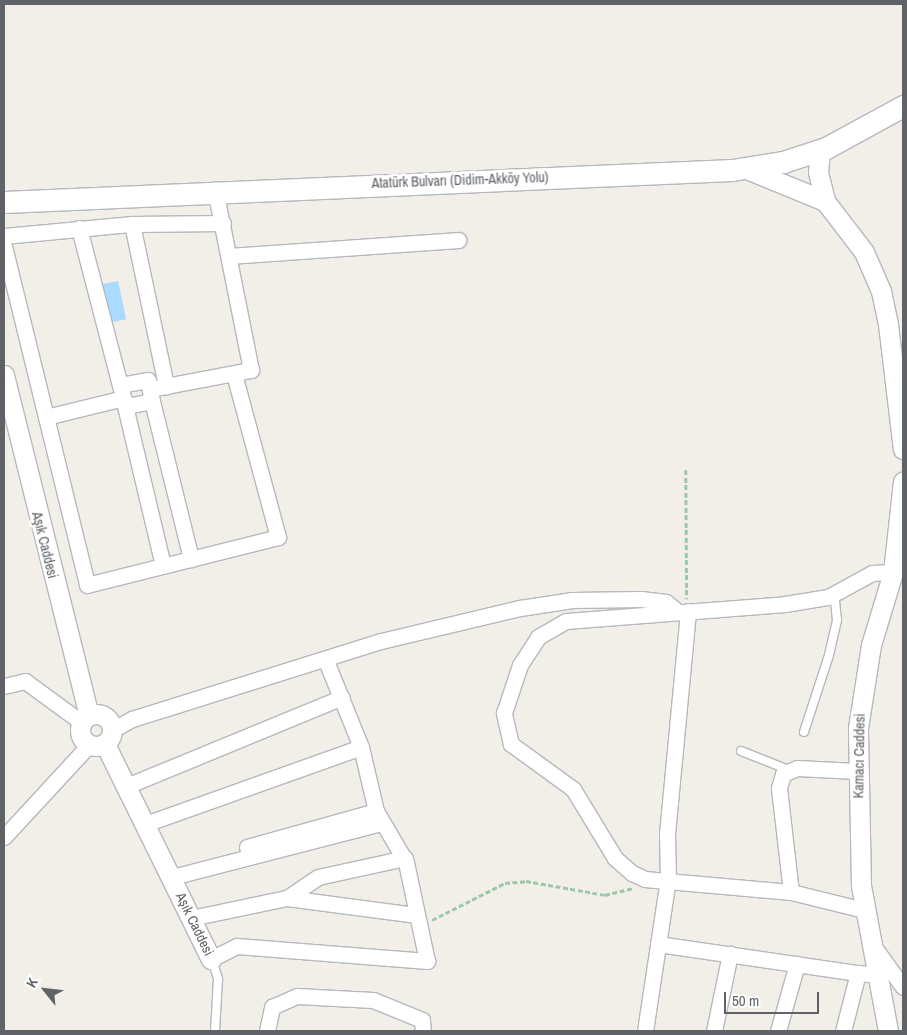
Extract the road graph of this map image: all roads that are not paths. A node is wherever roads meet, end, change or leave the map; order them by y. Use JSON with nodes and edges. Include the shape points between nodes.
{"nodes":[{"id":1,"x":903,"y":106,"type":"edge"},
{"id":2,"x":820,"y":150,"type":"junction"},
{"id":3,"x":744,"y":168,"type":"junction"},
{"id":4,"x":215,"y":190,"type":"junction"},
{"id":5,"x":825,"y":201,"type":"junction"},
{"id":6,"x":4,"y":202,"type":"edge"},
{"id":7,"x":223,"y":223,"type":"junction"},
{"id":8,"x":132,"y":224,"type":"junction"},
{"id":9,"x":79,"y":228,"type":"junction"},
{"id":10,"x":4,"y":236,"type":"edge"},
{"id":11,"x":458,"y":240,"type":"dead end"},
{"id":12,"x":4,"y":246,"type":"edge"},
{"id":13,"x":229,"y":256,"type":"junction"},
{"id":14,"x":234,"y":374,"type":"junction"},
{"id":15,"x":4,"y":375,"type":"edge"},
{"id":16,"x":166,"y":386,"type":"junction"},
{"id":17,"x":151,"y":395,"type":"junction"},
{"id":18,"x":123,"y":397,"type":"junction"},
{"id":19,"x":46,"y":417,"type":"junction"},
{"id":20,"x":903,"y":449,"type":"edge"},
{"id":21,"x":903,"y":482,"type":"edge"},
{"id":22,"x":192,"y":559,"type":"junction"},
{"id":23,"x":163,"y":566,"type":"junction"},
{"id":24,"x":893,"y":572,"type":"junction"},
{"id":25,"x":834,"y":593,"type":"junction"},
{"id":26,"x":683,"y":611,"type":"junction"},
{"id":27,"x":326,"y":661,"type":"junction"},
{"id":28,"x":4,"y":686,"type":"edge"},
{"id":29,"x":342,"y":697,"type":"junction"},
{"id":30,"x":85,"y":718,"type":"junction"},
{"id":31,"x":804,"y":732,"type":"dead end"},
{"id":32,"x":102,"y":740,"type":"junction"},
{"id":33,"x":361,"y":747,"type":"junction"},
{"id":34,"x":741,"y":751,"type":"dead end"},
{"id":35,"x":789,"y":770,"type":"junction"},
{"id":36,"x":857,"y":771,"type":"junction"},
{"id":37,"x":129,"y":785,"type":"junction"},
{"id":38,"x":379,"y":817,"type":"junction"},
{"id":39,"x":148,"y":823,"type":"junction"},
{"id":40,"x":4,"y":836,"type":"edge"},
{"id":41,"x":405,"y":858,"type":"junction"},
{"id":42,"x":170,"y":873,"type":"junction"},
{"id":43,"x":668,"y":879,"type":"junction"},
{"id":44,"x":791,"y":892,"type":"junction"},
{"id":45,"x":287,"y":898,"type":"junction"},
{"id":46,"x":864,"y":910,"type":"junction"},
{"id":47,"x":191,"y":918,"type":"junction"},
{"id":48,"x":418,"y":920,"type":"junction"},
{"id":49,"x":868,"y":940,"type":"junction"},
{"id":50,"x":658,"y":944,"type":"junction"},
{"id":51,"x":730,"y":954,"type":"junction"},
{"id":52,"x":211,"y":959,"type":"junction"},
{"id":53,"x":796,"y":964,"type":"junction"},
{"id":54,"x":867,"y":974,"type":"junction"},
{"id":55,"x":903,"y":987,"type":"edge"},
{"id":56,"x":215,"y":1031,"type":"edge"},
{"id":57,"x":267,"y":1031,"type":"edge"},
{"id":58,"x":423,"y":1031,"type":"edge"},
{"id":59,"x":646,"y":1031,"type":"edge"},
{"id":60,"x":714,"y":1031,"type":"edge"},
{"id":61,"x":778,"y":1031,"type":"edge"},
{"id":62,"x":843,"y":1031,"type":"edge"},
{"id":63,"x":888,"y":1031,"type":"edge"}],
"edges":[{"from":1,"to":2,"type":"main road","name":"Atatürk Bulvarı (Didim-Akköy Yolu)"},
{"from":2,"to":3,"type":"main road","name":"Atatürk Bulvarı (Didim-Akköy Yolu)"},
{"from":2,"to":5,"type":"street","via":[[818,172]]},
{"from":3,"to":4,"type":"main road","name":"Atatürk Bulvarı (Didim-Akköy Yolu)"},
{"from":3,"to":5,"type":"street"},
{"from":4,"to":6,"type":"main road","name":"Atatürk Bulvarı (Didim-Akköy Yolu)"},
{"from":4,"to":7,"type":"street"},
{"from":5,"to":20,"type":"street","via":[[854,235],[881,291]]},
{"from":7,"to":8,"type":"street"},
{"from":7,"to":13,"type":"street"},
{"from":8,"to":9,"type":"street"},
{"from":8,"to":16,"type":"street"},
{"from":9,"to":10,"type":"street"},
{"from":9,"to":18,"type":"street"},
{"from":11,"to":13,"type":"street"},
{"from":12,"to":19,"type":"street"},
{"from":13,"to":14,"type":"street","via":[[251,370]]},
{"from":14,"to":16,"type":"street"},
{"from":14,"to":22,"type":"street","via":[[278,537]]},
{"from":15,"to":30,"type":"street","name":"Aşık Caddesi"},
{"from":16,"to":17,"type":"street"},
{"from":17,"to":18,"type":"street"},
{"from":17,"to":18,"type":"street","via":[[148,380]]},
{"from":17,"to":22,"type":"street"},
{"from":18,"to":19,"type":"street"},
{"from":18,"to":23,"type":"street"},
{"from":19,"to":23,"type":"street","via":[[87,585]]},
{"from":21,"to":24,"type":"street","name":"Kamacı Caddesi"},
{"from":22,"to":23,"type":"street"},
{"from":24,"to":25,"type":"street","via":[[872,573]]},
{"from":24,"to":36,"type":"street","name":"Kamacı Caddesi","via":[[865,674]]},
{"from":25,"to":26,"type":"street","via":[[785,604]]},
{"from":25,"to":31,"type":"lane","via":[[837,620]]},
{"from":26,"to":27,"type":"street","via":[[673,605],[641,599],[572,600],[381,641]]},
{"from":26,"to":43,"type":"street","via":[[666,834]]},
{"from":26,"to":43,"type":"street","via":[[578,619],[555,625],[538,637],[520,665],[504,713],[512,744],[573,790],[615,858],[646,878]]},
{"from":27,"to":29,"type":"street"},
{"from":27,"to":32,"type":"street","via":[[132,719]]},
{"from":28,"to":30,"type":"street","via":[[25,681]]},
{"from":29,"to":33,"type":"street"},
{"from":29,"to":37,"type":"street"},
{"from":30,"to":32,"type":"street","name":"Aşık Caddesi","via":[[80,734]]},
{"from":30,"to":32,"type":"street","name":"Aşık Caddesi","via":[[105,716]]},
{"from":32,"to":37,"type":"street","name":"Aşık Caddesi"},
{"from":32,"to":40,"type":"street"},
{"from":33,"to":38,"type":"street"},
{"from":33,"to":39,"type":"street"},
{"from":34,"to":35,"type":"lane"},
{"from":35,"to":36,"type":"street"},
{"from":35,"to":44,"type":"street","via":[[779,781]]},
{"from":36,"to":46,"type":"street","name":"Kamacı Caddesi"},
{"from":37,"to":39,"type":"street","name":"Aşık Caddesi"},
{"from":38,"to":41,"type":"street"},
{"from":38,"to":42,"type":"street"},
{"from":39,"to":42,"type":"street","name":"Aşık Caddesi"},
{"from":41,"to":45,"type":"street","via":[[318,877]]},
{"from":41,"to":48,"type":"street"},
{"from":42,"to":47,"type":"street","name":"Aşık Caddesi"},
{"from":43,"to":44,"type":"street"},
{"from":43,"to":50,"type":"street"},
{"from":44,"to":46,"type":"street"},
{"from":45,"to":47,"type":"street"},
{"from":45,"to":48,"type":"street"},
{"from":46,"to":49,"type":"street","name":"Kamacı Caddesi"},
{"from":47,"to":52,"type":"street","name":"Aşık Caddesi"},
{"from":48,"to":52,"type":"street","via":[[427,962],[237,946]]},
{"from":49,"to":54,"type":"street","name":"Kamacı Caddesi"},
{"from":49,"to":55,"type":"street"},
{"from":50,"to":51,"type":"street"},
{"from":50,"to":59,"type":"street"},
{"from":51,"to":53,"type":"street"},
{"from":51,"to":60,"type":"street"},
{"from":52,"to":56,"type":"lane","name":"Aşık Caddesi","via":[[218,979]]},
{"from":53,"to":54,"type":"street"},
{"from":53,"to":61,"type":"street"},
{"from":54,"to":62,"type":"street"},
{"from":54,"to":63,"type":"street","name":"Kamacı Caddesi"},
{"from":57,"to":58,"type":"street","via":[[272,1006],[297,996],[373,1000],[422,1020]]}]}
